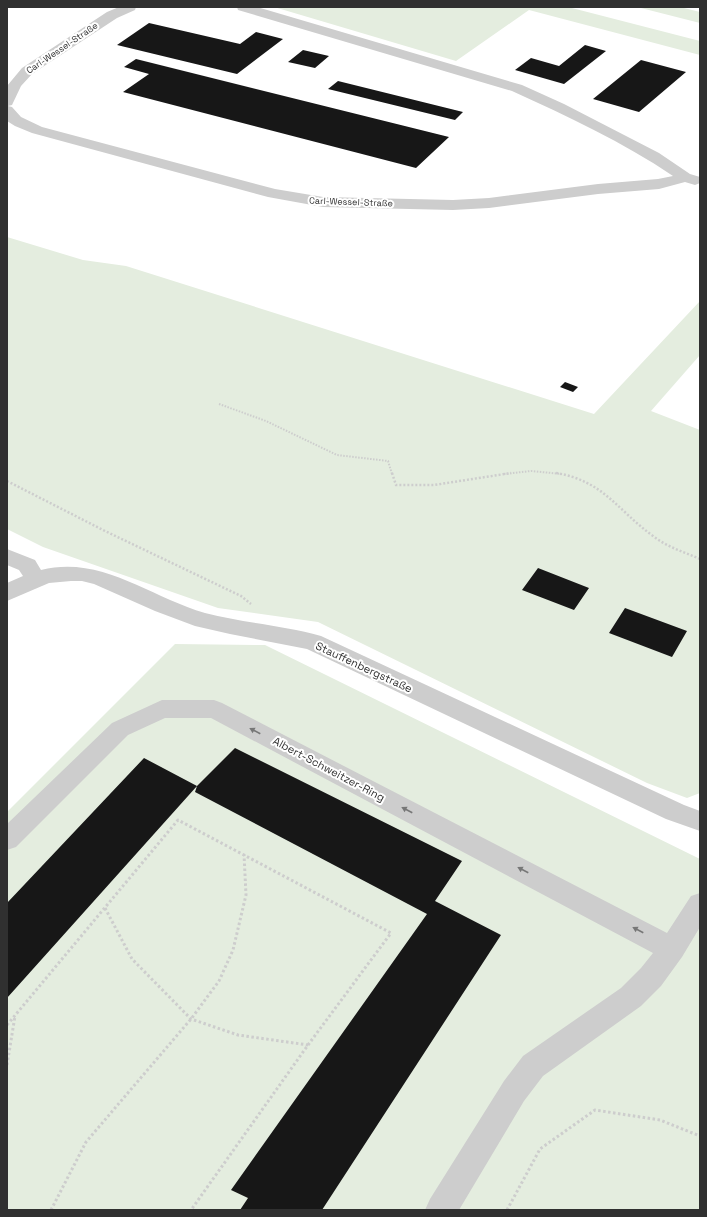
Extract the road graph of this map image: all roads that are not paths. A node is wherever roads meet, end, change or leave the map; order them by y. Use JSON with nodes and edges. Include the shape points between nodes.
{"nodes":[{"id":1,"x":130,"y":7,"type":"edge"},
{"id":2,"x":243,"y":7,"type":"edge"},
{"id":3,"x":7,"y":102,"type":"edge"},
{"id":4,"x":7,"y":110,"type":"edge"},
{"id":5,"x":693,"y":179,"type":"edge"},
{"id":6,"x":7,"y":556,"type":"edge"},
{"id":7,"x":36,"y":578,"type":"junction"},
{"id":8,"x":7,"y":593,"type":"edge"},
{"id":9,"x":689,"y":817,"type":"edge"},
{"id":10,"x":700,"y":834,"type":"edge"},
{"id":11,"x":7,"y":840,"type":"edge"},
{"id":12,"x":700,"y":904,"type":"edge"},
{"id":13,"x":686,"y":937,"type":"edge"},
{"id":14,"x":441,"y":1210,"type":"edge"}],
"edges":[{"from":1,"to":3,"type":"street","name":"Carl-Wessel-Straße","via":[[112,15],[27,71],[15,84]]},
{"from":2,"to":5,"type":"street","name":"Carl-Wessel-Straße","via":[[517,88],[647,152]]},
{"from":4,"to":5,"type":"street","name":"Carl-Wessel-Straße","via":[[14,119],[38,130],[274,194],[323,202],[453,205],[489,203]]},
{"from":6,"to":7,"type":"street","via":[[26,565]]},
{"from":7,"to":8,"type":"street","name":"Stauffenbergstraße"},
{"from":7,"to":9,"type":"street","name":"Stauffenbergstraße","via":[[55,574],[94,576],[204,620],[296,637],[319,645]]},
{"from":9,"to":10,"type":"street","name":"Stauffenbergstraße"},
{"from":13,"to":11,"type":"street","name":"Albert-Schweitzer-Ring","one_way":true,"via":[[214,710],[162,709],[120,729]]},
{"from":12,"to":13,"type":"street"},
{"from":13,"to":14,"type":"street","via":[[631,997],[533,1066],[514,1091]]}]}
